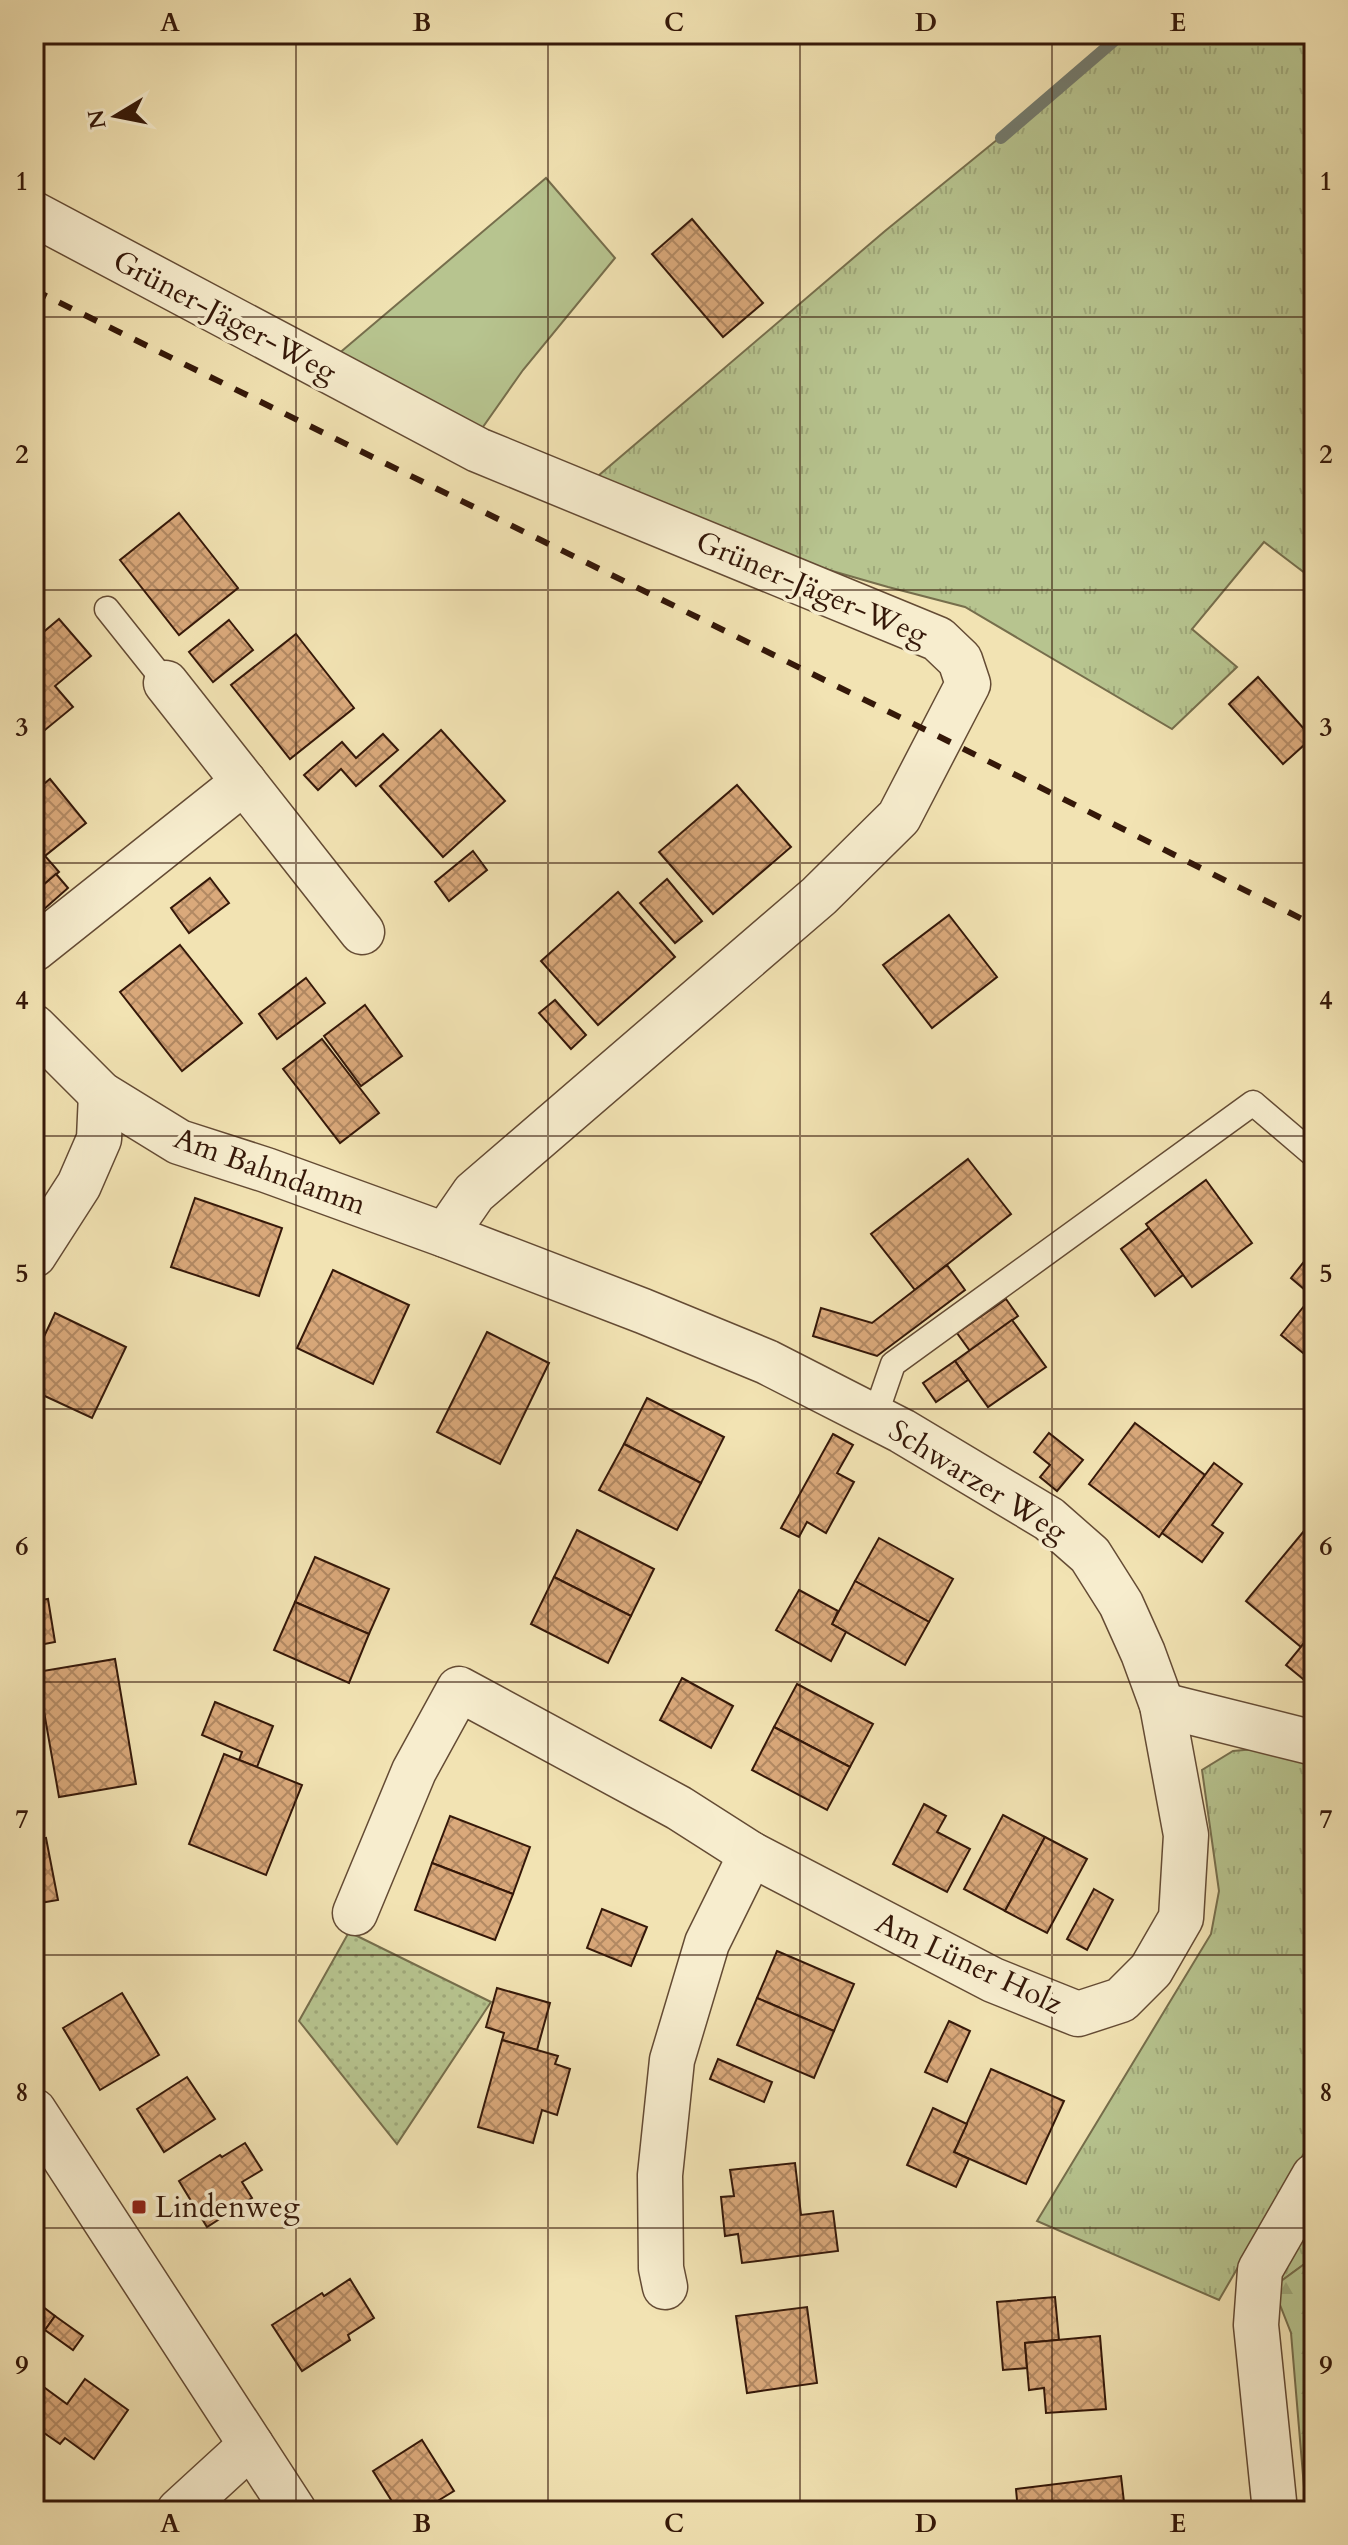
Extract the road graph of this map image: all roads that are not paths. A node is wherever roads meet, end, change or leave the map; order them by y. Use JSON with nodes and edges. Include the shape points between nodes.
{"nodes":[{"id":1,"x":34,"y":214,"type":"edge"},
{"id":2,"x":107,"y":609,"type":"dead end"},
{"id":3,"x":166,"y":683,"type":"joint"},
{"id":4,"x":244,"y":782,"type":"junction"},
{"id":5,"x":362,"y":932,"type":"dead end"},
{"id":6,"x":34,"y":949,"type":"edge"},
{"id":7,"x":34,"y":1027,"type":"edge"},
{"id":8,"x":101,"y":1094,"type":"junction"},
{"id":9,"x":1314,"y":1155,"type":"edge"},
{"id":10,"x":445,"y":1235,"type":"junction"},
{"id":11,"x":34,"y":1255,"type":"edge"},
{"id":12,"x":875,"y":1416,"type":"junction"},
{"id":13,"x":1162,"y":1705,"type":"junction"},
{"id":14,"x":1314,"y":1743,"type":"edge"},
{"id":15,"x":751,"y":1854,"type":"junction"},
{"id":16,"x":355,"y":1913,"type":"dead end"},
{"id":17,"x":34,"y":2111,"type":"edge"},
{"id":18,"x":1314,"y":2176,"type":"edge"},
{"id":19,"x":665,"y":2287,"type":"dead end"},
{"id":20,"x":251,"y":2445,"type":"junction"},
{"id":21,"x":179,"y":2511,"type":"edge"},
{"id":22,"x":294,"y":2511,"type":"edge"},
{"id":23,"x":1275,"y":2511,"type":"edge"}],
"edges":[{"from":1,"to":10,"type":"street","name":"Grüner-Jäger-Weg","via":[[478,450],[938,639],[960,660],[968,684],[899,817],[827,889],[474,1193]]},
{"from":2,"to":3,"type":"lane"},
{"from":3,"to":4,"type":"street"},
{"from":4,"to":5,"type":"street"},
{"from":4,"to":6,"type":"street"},
{"from":7,"to":8,"type":"street","name":"Am Bahndamm"},
{"from":8,"to":10,"type":"street","name":"Am Bahndamm","via":[[179,1142]]},
{"from":8,"to":11,"type":"street","via":[[99,1139],[79,1185]]},
{"from":9,"to":12,"type":"lane","name":"Schwarzer Weg","via":[[1253,1103],[893,1364]]},
{"from":10,"to":12,"type":"street","name":"Schwarzer Weg","via":[[767,1362]]},
{"from":12,"to":13,"type":"street","name":"Schwarzer Weg","via":[[1049,1519],[1090,1555],[1121,1604]]},
{"from":13,"to":14,"type":"street"},
{"from":13,"to":15,"type":"street","name":"Am Lüner Holz","via":[[1186,1835],[1181,1918],[1151,1970],[1121,2000],[1078,2014],[993,1980]]},
{"from":15,"to":16,"type":"street","name":"Am Lüner Holz","via":[[679,1808],[459,1689],[414,1771]]},
{"from":15,"to":19,"type":"street","via":[[707,1943],[672,2060],[660,2175]]},
{"from":17,"to":20,"type":"street"},
{"from":18,"to":23,"type":"street","via":[[1260,2270],[1256,2325]]},
{"from":20,"to":21,"type":"street"},
{"from":20,"to":22,"type":"street"}]}
